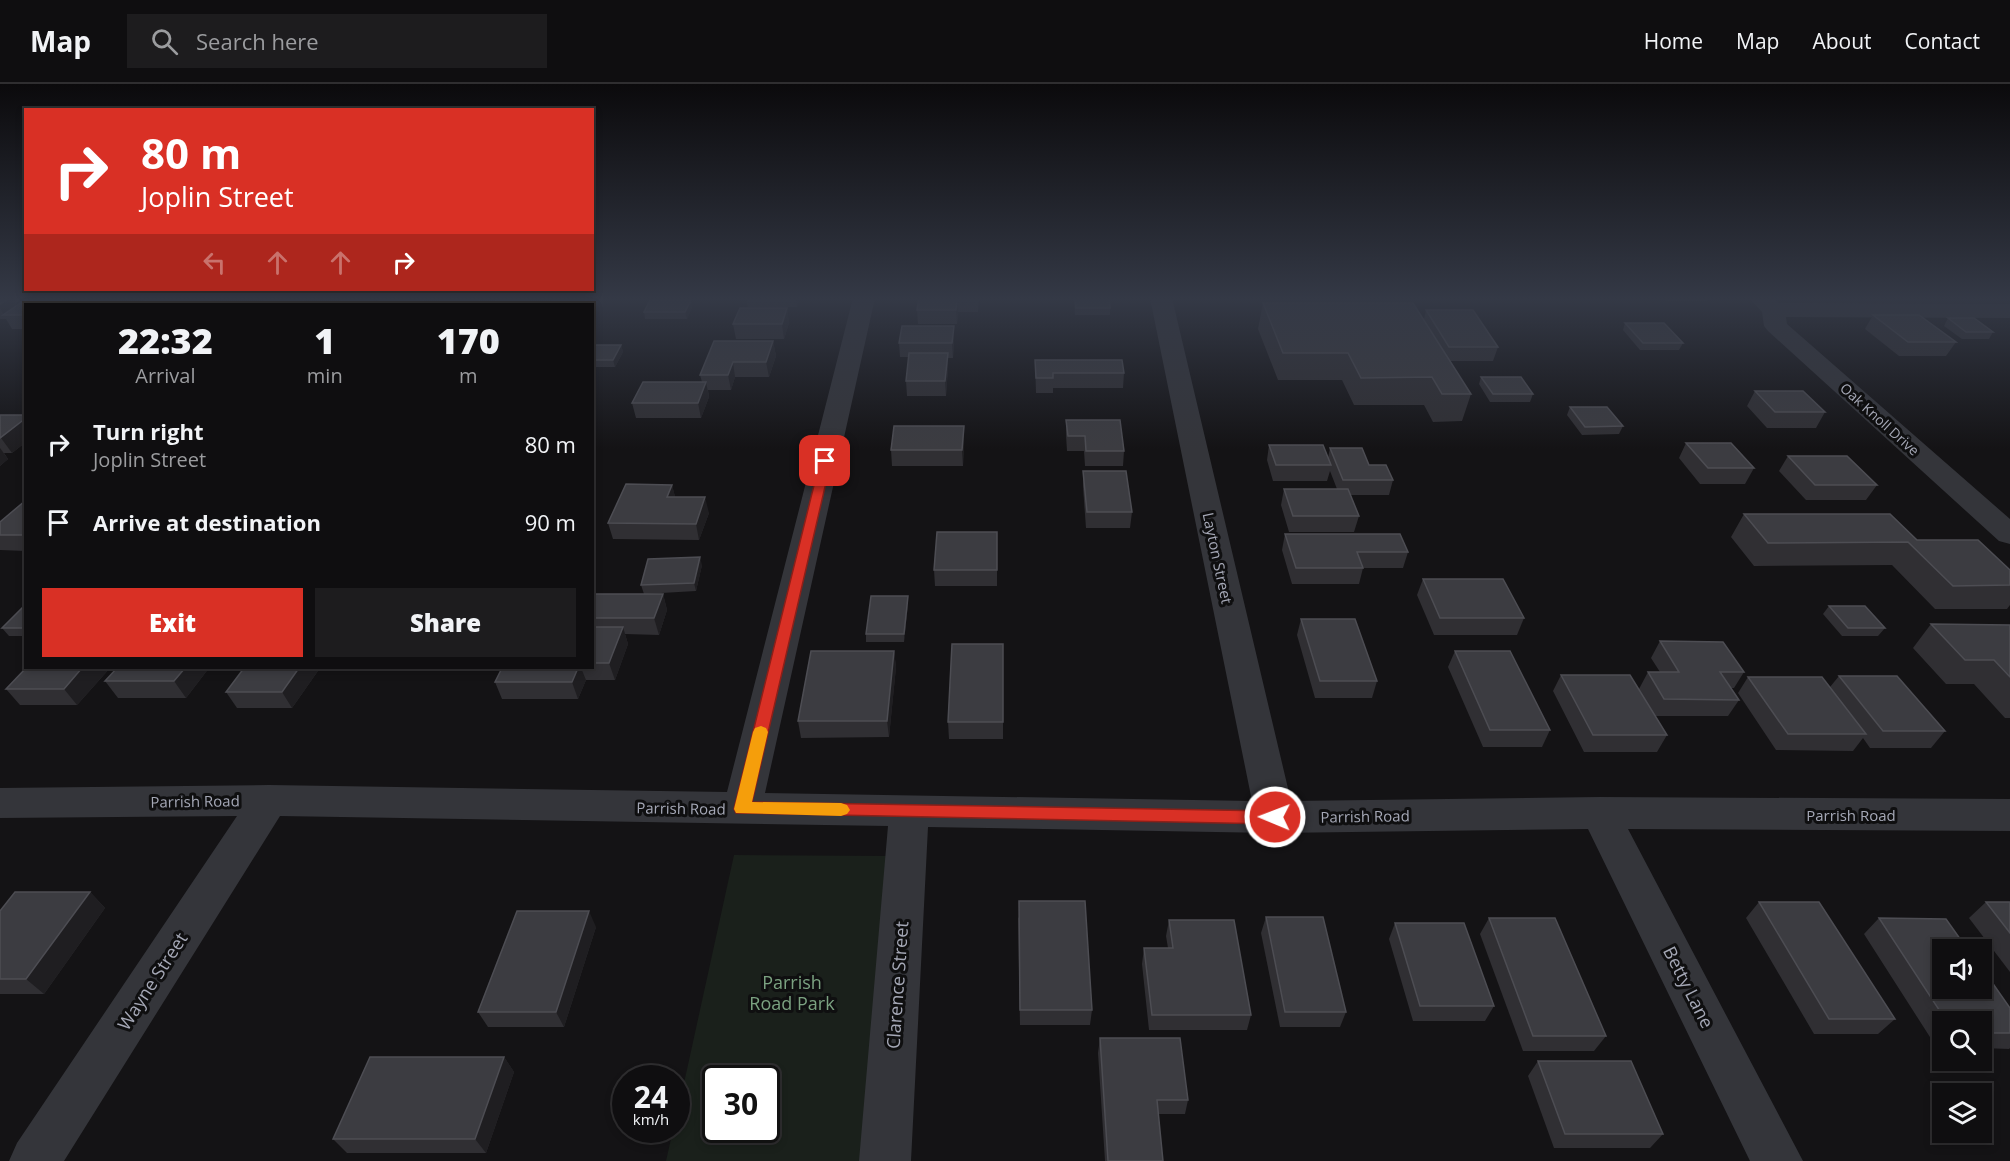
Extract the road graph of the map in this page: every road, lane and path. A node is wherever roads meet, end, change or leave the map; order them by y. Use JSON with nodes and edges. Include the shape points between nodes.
{"nodes":[{"id":1,"x":852,"y":348,"type":"edge"},
{"id":2,"x":1172,"y":348,"type":"edge"},
{"id":3,"x":1801,"y":348,"type":"edge"},
{"id":4,"x":2010,"y":535,"type":"edge"},
{"id":5,"x":269,"y":800,"type":"junction"},
{"id":6,"x":0,"y":803,"type":"edge"},
{"id":7,"x":742,"y":809,"type":"junction"},
{"id":8,"x":909,"y":810,"type":"junction"},
{"id":9,"x":1600,"y":813,"type":"junction"},
{"id":10,"x":2010,"y":815,"type":"edge"},
{"id":11,"x":1275,"y":817,"type":"junction"},
{"id":12,"x":35,"y":1161,"type":"edge"},
{"id":13,"x":885,"y":1161,"type":"edge"},
{"id":14,"x":1777,"y":1161,"type":"edge"}],
"edges":[{"from":1,"to":7,"type":"street"},
{"from":2,"to":11,"type":"street","name":"Layton Street"},
{"from":3,"to":4,"type":"street","name":"Oak Knoll Drive"},
{"from":5,"to":6,"type":"street","name":"Parrish Road"},
{"from":5,"to":7,"type":"street","name":"Parrish Road"},
{"from":5,"to":12,"type":"street","name":"Wayne Street"},
{"from":7,"to":8,"type":"street","name":"Parrish Road"},
{"from":8,"to":11,"type":"street","name":"Parrish Road"},
{"from":8,"to":13,"type":"street","name":"Clarence Street"},
{"from":9,"to":10,"type":"street","name":"Parrish Road"},
{"from":9,"to":11,"type":"street","name":"Parrish Road"},
{"from":9,"to":14,"type":"street","name":"Betty Lane"}]}
